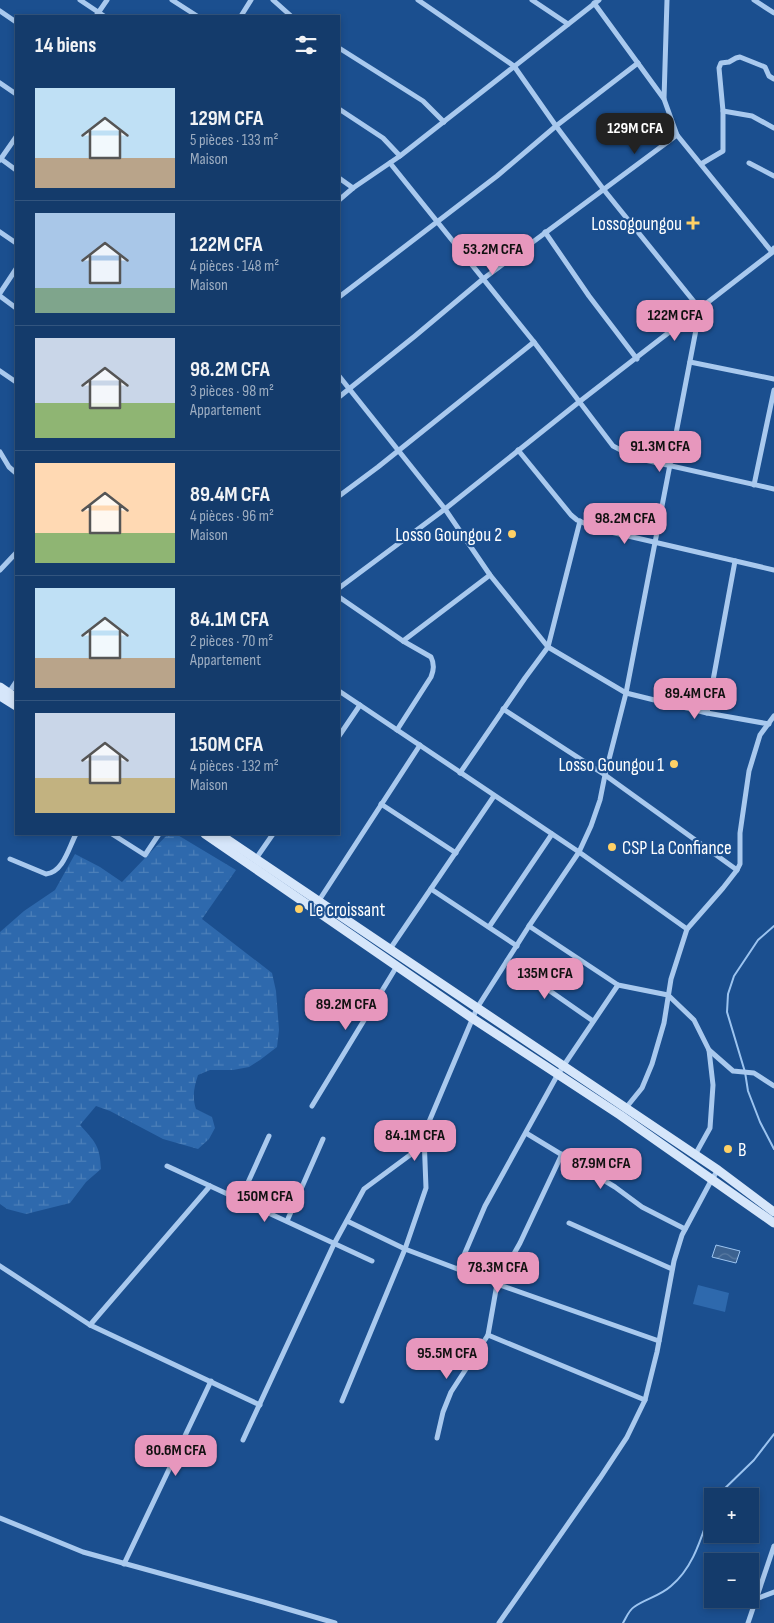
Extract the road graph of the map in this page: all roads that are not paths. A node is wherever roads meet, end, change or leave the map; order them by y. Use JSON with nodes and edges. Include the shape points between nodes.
{"nodes":[{"id":1,"x":80,"y":0,"type":"edge"},
{"id":2,"x":106,"y":0,"type":"edge"},
{"id":3,"x":172,"y":0,"type":"edge"},
{"id":4,"x":251,"y":0,"type":"edge"},
{"id":5,"x":273,"y":0,"type":"edge"},
{"id":6,"x":418,"y":0,"type":"edge"},
{"id":7,"x":532,"y":0,"type":"edge"},
{"id":8,"x":667,"y":0,"type":"edge"},
{"id":9,"x":754,"y":0,"type":"edge"},
{"id":10,"x":596,"y":2,"type":"edge"},
{"id":11,"x":0,"y":11,"type":"edge"},
{"id":12,"x":774,"y":13,"type":"edge"},
{"id":13,"x":99,"y":15,"type":"edge"},
{"id":14,"x":195,"y":15,"type":"edge"},
{"id":15,"x":242,"y":15,"type":"edge"},
{"id":16,"x":290,"y":15,"type":"edge"},
{"id":17,"x":15,"y":21,"type":"edge"},
{"id":18,"x":568,"y":24,"type":"junction"},
{"id":19,"x":340,"y":49,"type":"edge"},
{"id":20,"x":638,"y":64,"type":"junction"},
{"id":21,"x":514,"y":66,"type":"junction"},
{"id":22,"x":774,"y":79,"type":"edge"},
{"id":23,"x":0,"y":83,"type":"edge"},
{"id":24,"x":15,"y":93,"type":"edge"},
{"id":25,"x":664,"y":99,"type":"junction"},
{"id":26,"x":340,"y":110,"type":"edge"},
{"id":27,"x":723,"y":111,"type":"junction"},
{"id":28,"x":444,"y":122,"type":"junction"},
{"id":29,"x":556,"y":126,"type":"junction"},
{"id":30,"x":774,"y":128,"type":"edge"},
{"id":31,"x":677,"y":135,"type":"junction"},
{"id":32,"x":15,"y":138,"type":"edge"},
{"id":33,"x":2,"y":152,"type":"edge"},
{"id":34,"x":400,"y":156,"type":"junction"},
{"id":35,"x":0,"y":160,"type":"edge"},
{"id":36,"x":390,"y":163,"type":"junction"},
{"id":37,"x":749,"y":163,"type":"dead end"},
{"id":38,"x":700,"y":164,"type":"junction"},
{"id":39,"x":15,"y":169,"type":"edge"},
{"id":40,"x":774,"y":176,"type":"edge"},
{"id":41,"x":340,"y":179,"type":"edge"},
{"id":42,"x":353,"y":188,"type":"junction"},
{"id":43,"x":604,"y":190,"type":"junction"},
{"id":44,"x":340,"y":199,"type":"edge"},
{"id":45,"x":437,"y":221,"type":"junction"},
{"id":46,"x":0,"y":232,"type":"edge"},
{"id":47,"x":545,"y":232,"type":"junction"},
{"id":48,"x":15,"y":242,"type":"edge"},
{"id":49,"x":773,"y":250,"type":"edge"},
{"id":50,"x":15,"y":271,"type":"edge"},
{"id":51,"x":483,"y":279,"type":"junction"},
{"id":52,"x":0,"y":294,"type":"edge"},
{"id":53,"x":340,"y":296,"type":"edge"},
{"id":54,"x":15,"y":307,"type":"edge"},
{"id":55,"x":700,"y":309,"type":"junction"},
{"id":56,"x":534,"y":342,"type":"junction"},
{"id":57,"x":636,"y":359,"type":"junction"},
{"id":58,"x":690,"y":362,"type":"junction"},
{"id":59,"x":0,"y":371,"type":"edge"},
{"id":60,"x":340,"y":377,"type":"edge"},
{"id":61,"x":774,"y":378,"type":"edge"},
{"id":62,"x":15,"y":381,"type":"edge"},
{"id":63,"x":349,"y":388,"type":"junction"},
{"id":64,"x":774,"y":390,"type":"edge"},
{"id":65,"x":340,"y":396,"type":"edge"},
{"id":66,"x":579,"y":402,"type":"junction"},
{"id":67,"x":397,"y":450,"type":"junction"},
{"id":68,"x":518,"y":450,"type":"junction"},
{"id":69,"x":0,"y":452,"type":"edge"},
{"id":70,"x":670,"y":465,"type":"junction"},
{"id":71,"x":15,"y":472,"type":"edge"},
{"id":72,"x":754,"y":484,"type":"junction"},
{"id":73,"x":774,"y":489,"type":"edge"},
{"id":74,"x":340,"y":495,"type":"edge"},
{"id":75,"x":445,"y":509,"type":"junction"},
{"id":76,"x":580,"y":521,"type":"junction"},
{"id":77,"x":655,"y":543,"type":"junction"},
{"id":78,"x":15,"y":554,"type":"edge"},
{"id":79,"x":734,"y":561,"type":"junction"},
{"id":80,"x":0,"y":570,"type":"edge"},
{"id":81,"x":774,"y":570,"type":"edge"},
{"id":82,"x":490,"y":574,"type":"junction"},
{"id":83,"x":340,"y":587,"type":"edge"},
{"id":84,"x":340,"y":598,"type":"edge"},
{"id":85,"x":403,"y":641,"type":"junction"},
{"id":86,"x":548,"y":647,"type":"junction"},
{"id":87,"x":15,"y":684,"type":"edge"},
{"id":88,"x":0,"y":687,"type":"edge"},
{"id":89,"x":340,"y":692,"type":"edge"},
{"id":90,"x":626,"y":693,"type":"junction"},
{"id":91,"x":7,"y":696,"type":"edge"},
{"id":92,"x":360,"y":705,"type":"junction"},
{"id":93,"x":503,"y":709,"type":"junction"},
{"id":94,"x":707,"y":713,"type":"junction"},
{"id":95,"x":774,"y":716,"type":"edge"},
{"id":96,"x":769,"y":724,"type":"junction"},
{"id":97,"x":397,"y":730,"type":"junction"},
{"id":98,"x":340,"y":735,"type":"edge"},
{"id":99,"x":420,"y":745,"type":"junction"},
{"id":100,"x":460,"y":773,"type":"junction"},
{"id":101,"x":605,"y":775,"type":"junction"},
{"id":102,"x":494,"y":796,"type":"junction"},
{"id":103,"x":381,"y":804,"type":"junction"},
{"id":104,"x":552,"y":834,"type":"junction"},
{"id":105,"x":76,"y":835,"type":"edge"},
{"id":106,"x":114,"y":835,"type":"edge"},
{"id":107,"x":158,"y":835,"type":"edge"},
{"id":108,"x":207,"y":835,"type":"edge"},
{"id":109,"x":220,"y":835,"type":"edge"},
{"id":110,"x":273,"y":835,"type":"edge"},
{"id":111,"x":456,"y":852,"type":"junction"},
{"id":112,"x":579,"y":852,"type":"junction"},
{"id":113,"x":10,"y":859,"type":"dead end"},
{"id":114,"x":254,"y":862,"type":"junction"},
{"id":115,"x":737,"y":870,"type":"junction"},
{"id":116,"x":431,"y":889,"type":"junction"},
{"id":117,"x":316,"y":905,"type":"junction"},
{"id":118,"x":529,"y":926,"type":"junction"},
{"id":119,"x":489,"y":927,"type":"junction"},
{"id":120,"x":687,"y":929,"type":"junction"},
{"id":121,"x":517,"y":946,"type":"junction"},
{"id":122,"x":390,"y":949,"type":"junction"},
{"id":123,"x":507,"y":961,"type":"junction"},
{"id":124,"x":396,"y":966,"type":"junction"},
{"id":125,"x":618,"y":985,"type":"junction"},
{"id":126,"x":668,"y":995,"type":"junction"},
{"id":127,"x":477,"y":1008,"type":"junction"},
{"id":128,"x":472,"y":1018,"type":"junction"},
{"id":129,"x":593,"y":1021,"type":"junction"},
{"id":130,"x":709,"y":1050,"type":"junction"},
{"id":131,"x":561,"y":1070,"type":"junction"},
{"id":132,"x":774,"y":1086,"type":"edge"},
{"id":133,"x":312,"y":1106,"type":"dead end"},
{"id":134,"x":623,"y":1111,"type":"junction"},
{"id":135,"x":526,"y":1133,"type":"junction"},
{"id":136,"x":269,"y":1136,"type":"dead end"},
{"id":137,"x":424,"y":1136,"type":"junction"},
{"id":138,"x":323,"y":1139,"type":"dead end"},
{"id":139,"x":562,"y":1154,"type":"junction"},
{"id":140,"x":695,"y":1155,"type":"junction"},
{"id":141,"x":167,"y":1166,"type":"dead end"},
{"id":142,"x":718,"y":1170,"type":"junction"},
{"id":143,"x":712,"y":1179,"type":"junction"},
{"id":144,"x":210,"y":1186,"type":"junction"},
{"id":145,"x":240,"y":1200,"type":"junction"},
{"id":146,"x":774,"y":1212,"type":"edge"},
{"id":147,"x":347,"y":1221,"type":"junction"},
{"id":148,"x":287,"y":1222,"type":"junction"},
{"id":149,"x":570,"y":1223,"type":"dead end"},
{"id":150,"x":774,"y":1223,"type":"edge"},
{"id":151,"x":685,"y":1229,"type":"junction"},
{"id":152,"x":334,"y":1244,"type":"junction"},
{"id":153,"x":405,"y":1249,"type":"junction"},
{"id":154,"x":372,"y":1261,"type":"dead end"},
{"id":155,"x":0,"y":1266,"type":"edge"},
{"id":156,"x":458,"y":1268,"type":"junction"},
{"id":157,"x":672,"y":1269,"type":"junction"},
{"id":158,"x":497,"y":1284,"type":"junction"},
{"id":159,"x":90,"y":1325,"type":"junction"},
{"id":160,"x":488,"y":1335,"type":"junction"},
{"id":161,"x":659,"y":1341,"type":"junction"},
{"id":162,"x":211,"y":1381,"type":"junction"},
{"id":163,"x":645,"y":1400,"type":"junction"},
{"id":164,"x":342,"y":1401,"type":"dead end"},
{"id":165,"x":260,"y":1405,"type":"junction"},
{"id":166,"x":437,"y":1438,"type":"dead end"},
{"id":167,"x":244,"y":1440,"type":"dead end"},
{"id":168,"x":0,"y":1518,"type":"edge"},
{"id":169,"x":774,"y":1546,"type":"edge"},
{"id":170,"x":124,"y":1564,"type":"junction"},
{"id":171,"x":759,"y":1590,"type":"edge"},
{"id":172,"x":774,"y":1592,"type":"edge"},
{"id":173,"x":759,"y":1598,"type":"edge"},
{"id":174,"x":753,"y":1608,"type":"edge"},
{"id":175,"x":335,"y":1623,"type":"edge"},
{"id":176,"x":499,"y":1623,"type":"edge"},
{"id":177,"x":748,"y":1623,"type":"edge"}],
"edges":[{"from":1,"to":13,"type":"street"},
{"from":2,"to":13,"type":"street"},
{"from":3,"to":14,"type":"street"},
{"from":4,"to":15,"type":"street"},
{"from":5,"to":16,"type":"street"},
{"from":6,"to":21,"type":"street"},
{"from":7,"to":18,"type":"street"},
{"from":8,"to":25,"type":"street"},
{"from":9,"to":12,"type":"street"},
{"from":10,"to":18,"type":"street"},
{"from":10,"to":20,"type":"street"},
{"from":11,"to":17,"type":"street"},
{"from":18,"to":21,"type":"street"},
{"from":19,"to":28,"type":"street","via":[[423,101]]},
{"from":20,"to":25,"type":"street"},
{"from":20,"to":29,"type":"street"},
{"from":21,"to":28,"type":"street"},
{"from":21,"to":29,"type":"street"},
{"from":22,"to":27,"type":"street","via":[[765,67],[740,57],[721,63]]},
{"from":23,"to":24,"type":"street"},
{"from":25,"to":31,"type":"street"},
{"from":26,"to":34,"type":"street","via":[[382,138]]},
{"from":27,"to":30,"type":"street","via":[[752,116]]},
{"from":27,"to":38,"type":"street","via":[[723,151]]},
{"from":28,"to":34,"type":"street"},
{"from":29,"to":43,"type":"street"},
{"from":29,"to":45,"type":"street"},
{"from":31,"to":38,"type":"street"},
{"from":31,"to":43,"type":"street"},
{"from":32,"to":33,"type":"street"},
{"from":33,"to":35,"type":"street"},
{"from":34,"to":36,"type":"street"},
{"from":35,"to":39,"type":"street"},
{"from":36,"to":42,"type":"street"},
{"from":36,"to":45,"type":"street"},
{"from":37,"to":40,"type":"street"},
{"from":38,"to":49,"type":"street"},
{"from":41,"to":42,"type":"street"},
{"from":42,"to":44,"type":"street"},
{"from":43,"to":47,"type":"street"},
{"from":43,"to":55,"type":"street"},
{"from":45,"to":51,"type":"street"},
{"from":45,"to":53,"type":"street"},
{"from":46,"to":48,"type":"street"},
{"from":47,"to":51,"type":"street"},
{"from":47,"to":57,"type":"street"},
{"from":49,"to":55,"type":"street"},
{"from":50,"to":52,"type":"street"},
{"from":51,"to":56,"type":"street"},
{"from":51,"to":63,"type":"street"},
{"from":52,"to":54,"type":"street"},
{"from":55,"to":57,"type":"street"},
{"from":55,"to":58,"type":"street"},
{"from":56,"to":66,"type":"street"},
{"from":56,"to":67,"type":"street"},
{"from":57,"to":66,"type":"street"},
{"from":58,"to":61,"type":"street"},
{"from":58,"to":70,"type":"street"},
{"from":59,"to":62,"type":"street"},
{"from":60,"to":63,"type":"street"},
{"from":63,"to":65,"type":"street"},
{"from":63,"to":67,"type":"street"},
{"from":64,"to":72,"type":"street"},
{"from":66,"to":68,"type":"street"},
{"from":66,"to":70,"type":"street","via":[[613,446],[636,458]]},
{"from":67,"to":74,"type":"street"},
{"from":67,"to":75,"type":"street"},
{"from":68,"to":75,"type":"street"},
{"from":68,"to":76,"type":"street","via":[[563,507]]},
{"from":69,"to":71,"type":"street"},
{"from":70,"to":72,"type":"street"},
{"from":70,"to":77,"type":"street"},
{"from":72,"to":73,"type":"street"},
{"from":75,"to":82,"type":"street"},
{"from":75,"to":83,"type":"street"},
{"from":76,"to":77,"type":"street","via":[[598,529]]},
{"from":76,"to":86,"type":"street"},
{"from":77,"to":79,"type":"street"},
{"from":77,"to":90,"type":"street"},
{"from":78,"to":80,"type":"street"},
{"from":79,"to":81,"type":"street"},
{"from":79,"to":94,"type":"street"},
{"from":82,"to":85,"type":"street"},
{"from":82,"to":86,"type":"street"},
{"from":84,"to":85,"type":"street"},
{"from":85,"to":97,"type":"street","via":[[431,657],[434,669]]},
{"from":86,"to":90,"type":"street"},
{"from":86,"to":93,"type":"street"},
{"from":87,"to":91,"type":"street"},
{"from":88,"to":91,"type":"main road"},
{"from":89,"to":92,"type":"street"},
{"from":90,"to":94,"type":"street"},
{"from":90,"to":101,"type":"street"},
{"from":92,"to":97,"type":"street"},
{"from":92,"to":98,"type":"street"},
{"from":93,"to":100,"type":"street"},
{"from":93,"to":101,"type":"street"},
{"from":94,"to":96,"type":"street"},
{"from":95,"to":96,"type":"street"},
{"from":96,"to":115,"type":"street","via":[[760,735],[750,771]]},
{"from":97,"to":99,"type":"street"},
{"from":99,"to":100,"type":"street"},
{"from":99,"to":103,"type":"street"},
{"from":100,"to":102,"type":"street"},
{"from":101,"to":112,"type":"street","via":[[592,826]]},
{"from":101,"to":115,"type":"street"},
{"from":102,"to":104,"type":"street"},
{"from":102,"to":111,"type":"street"},
{"from":103,"to":111,"type":"street"},
{"from":103,"to":117,"type":"street"},
{"from":104,"to":112,"type":"street"},
{"from":104,"to":119,"type":"street"},
{"from":105,"to":113,"type":"street","via":[[59,868],[52,874]]},
{"from":106,"to":107,"type":"street","via":[[146,855]]},
{"from":108,"to":114,"type":"main road"},
{"from":109,"to":114,"type":"main road"},
{"from":110,"to":114,"type":"street"},
{"from":111,"to":116,"type":"street"},
{"from":112,"to":118,"type":"street"},
{"from":112,"to":120,"type":"street"},
{"from":114,"to":117,"type":"main road"},
{"from":115,"to":120,"type":"street"},
{"from":116,"to":119,"type":"street"},
{"from":116,"to":122,"type":"street"},
{"from":117,"to":122,"type":"main road"},
{"from":117,"to":124,"type":"main road"},
{"from":118,"to":121,"type":"street"},
{"from":118,"to":125,"type":"street"},
{"from":119,"to":121,"type":"street"},
{"from":120,"to":126,"type":"street"},
{"from":121,"to":123,"type":"street"},
{"from":122,"to":127,"type":"main road"},
{"from":123,"to":127,"type":"street"},
{"from":123,"to":129,"type":"street"},
{"from":124,"to":128,"type":"main road"},
{"from":124,"to":133,"type":"street"},
{"from":125,"to":126,"type":"street"},
{"from":125,"to":129,"type":"street"},
{"from":126,"to":130,"type":"street","via":[[694,1020]]},
{"from":126,"to":134,"type":"street","via":[[652,1064],[642,1088]]},
{"from":127,"to":128,"type":"street"},
{"from":127,"to":131,"type":"main road"},
{"from":128,"to":131,"type":"main road"},
{"from":128,"to":137,"type":"street"},
{"from":129,"to":131,"type":"street"},
{"from":130,"to":132,"type":"street","via":[[733,1072],[754,1073]]},
{"from":130,"to":140,"type":"street","via":[[713,1084],[710,1128]]},
{"from":131,"to":134,"type":"main road"},
{"from":131,"to":135,"type":"street"},
{"from":134,"to":140,"type":"main road"},
{"from":134,"to":143,"type":"main road"},
{"from":135,"to":139,"type":"street"},
{"from":135,"to":156,"type":"street","via":[[485,1206]]},
{"from":136,"to":145,"type":"street"},
{"from":137,"to":147,"type":"street","via":[[410,1155],[364,1189]]},
{"from":137,"to":153,"type":"street","via":[[426,1188]]},
{"from":138,"to":148,"type":"street"},
{"from":139,"to":151,"type":"street","via":[[642,1207]]},
{"from":139,"to":158,"type":"street"},
{"from":140,"to":142,"type":"main road"},
{"from":141,"to":144,"type":"street"},
{"from":142,"to":143,"type":"street"},
{"from":142,"to":146,"type":"main road"},
{"from":143,"to":150,"type":"main road"},
{"from":143,"to":151,"type":"street"},
{"from":144,"to":145,"type":"street"},
{"from":144,"to":159,"type":"street"},
{"from":145,"to":148,"type":"street"},
{"from":147,"to":152,"type":"street"},
{"from":147,"to":153,"type":"street"},
{"from":148,"to":152,"type":"street"},
{"from":149,"to":157,"type":"street"},
{"from":151,"to":157,"type":"street"},
{"from":152,"to":154,"type":"street"},
{"from":152,"to":165,"type":"street"},
{"from":153,"to":156,"type":"street"},
{"from":153,"to":164,"type":"street"},
{"from":155,"to":159,"type":"street"},
{"from":156,"to":158,"type":"street"},
{"from":157,"to":161,"type":"street"},
{"from":158,"to":160,"type":"street"},
{"from":158,"to":161,"type":"street"},
{"from":159,"to":162,"type":"street"},
{"from":160,"to":163,"type":"street"},
{"from":160,"to":166,"type":"street","via":[[451,1392]]},
{"from":161,"to":163,"type":"street"},
{"from":162,"to":165,"type":"street"},
{"from":162,"to":170,"type":"street"},
{"from":163,"to":176,"type":"street","via":[[627,1437]]},
{"from":165,"to":167,"type":"street"},
{"from":168,"to":170,"type":"street","via":[[83,1552]]},
{"from":169,"to":171,"type":"street"},
{"from":170,"to":175,"type":"street"},
{"from":172,"to":173,"type":"street"},
{"from":174,"to":177,"type":"street"}]}
